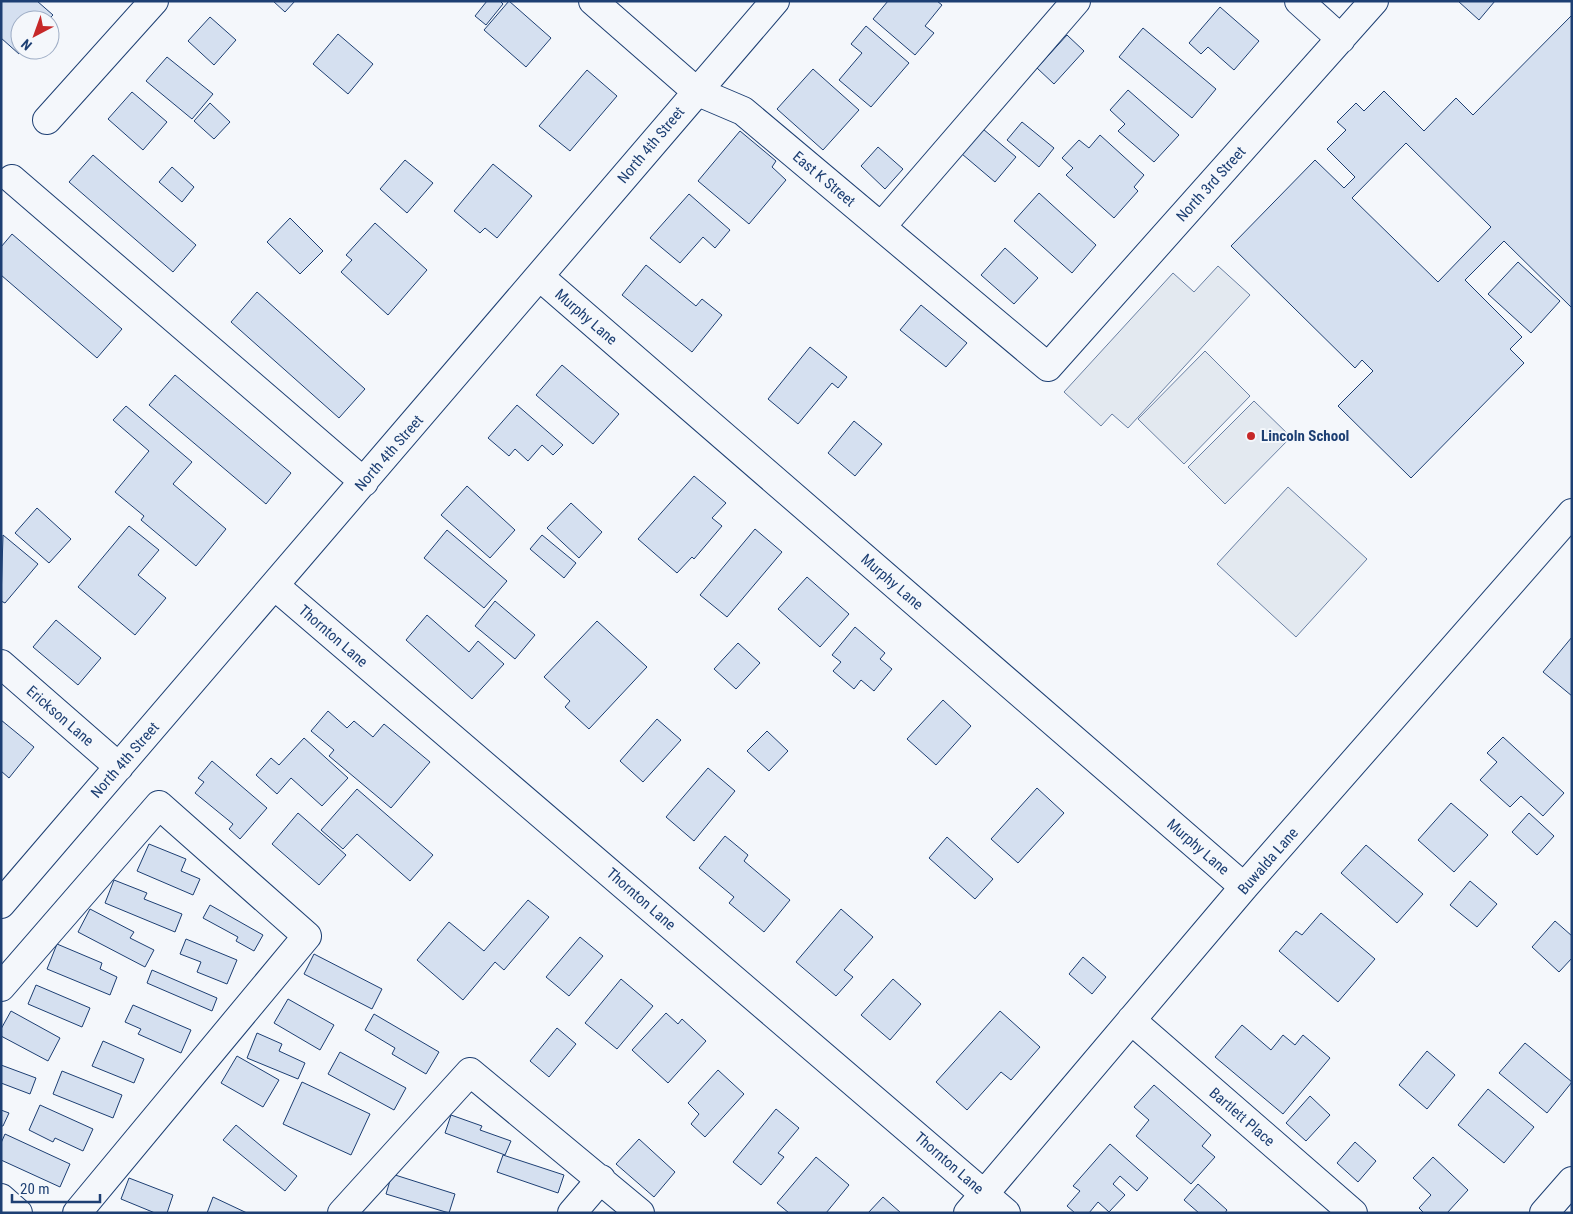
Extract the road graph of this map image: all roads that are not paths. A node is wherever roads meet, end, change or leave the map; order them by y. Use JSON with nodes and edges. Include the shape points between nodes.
{"nodes":[{"id":1,"x":154,"y":1,"type":"edge"},
{"id":2,"x":593,"y":1,"type":"edge"},
{"id":3,"x":775,"y":1,"type":"edge"},
{"id":4,"x":1076,"y":1,"type":"edge"},
{"id":5,"x":1298,"y":1,"type":"edge"},
{"id":6,"x":1374,"y":1,"type":"edge"},
{"id":7,"x":1341,"y":39,"type":"junction"},
{"id":8,"x":696,"y":91,"type":"junction"},
{"id":9,"x":47,"y":120,"type":"dead end"},
{"id":10,"x":12,"y":179,"type":"dead end"},
{"id":11,"x":881,"y":226,"type":"junction"},
{"id":12,"x":540,"y":277,"type":"junction"},
{"id":13,"x":1048,"y":367,"type":"joint"},
{"id":14,"x":364,"y":482,"type":"junction"},
{"id":15,"x":1572,"y":513,"type":"edge"},
{"id":16,"x":275,"y":586,"type":"junction"},
{"id":17,"x":1,"y":664,"type":"edge"},
{"id":18,"x":118,"y":767,"type":"junction"},
{"id":19,"x":1244,"y":887,"type":"junction"},
{"id":20,"x":1,"y":904,"type":"edge"},
{"id":21,"x":1,"y":987,"type":"edge"},
{"id":22,"x":1131,"y":1020,"type":"junction"},
{"id":23,"x":600,"y":1179,"type":"junction"},
{"id":24,"x":1572,"y":1181,"type":"edge"},
{"id":25,"x":1,"y":1198,"type":"edge"},
{"id":26,"x":976,"y":1203,"type":"edge"},
{"id":27,"x":18,"y":1213,"type":"edge"},
{"id":28,"x":77,"y":1213,"type":"edge"},
{"id":29,"x":342,"y":1213,"type":"edge"},
{"id":30,"x":572,"y":1213,"type":"edge"},
{"id":31,"x":640,"y":1213,"type":"edge"},
{"id":32,"x":1006,"y":1213,"type":"edge"},
{"id":33,"x":1352,"y":1213,"type":"edge"},
{"id":34,"x":1544,"y":1213,"type":"edge"}],
"edges":[{"from":1,"to":9,"type":"street"},
{"from":2,"to":8,"type":"street","name":"East K Street"},
{"from":3,"to":8,"type":"street","name":"North 4th Street"},
{"from":4,"to":11,"type":"street"},
{"from":5,"to":7,"type":"street"},
{"from":6,"to":7,"type":"street","name":"North 3rd Street"},
{"from":7,"to":13,"type":"street","name":"North 3rd Street"},
{"from":8,"to":11,"type":"street","name":"East K Street","via":[[743,111]]},
{"from":8,"to":12,"type":"street","name":"North 4th Street"},
{"from":10,"to":14,"type":"street"},
{"from":11,"to":13,"type":"street","name":"East K Street"},
{"from":12,"to":14,"type":"street","name":"North 4th Street"},
{"from":12,"to":19,"type":"street","name":"Murphy Lane"},
{"from":14,"to":16,"type":"street","name":"North 4th Street"},
{"from":15,"to":19,"type":"street","name":"Buwalda Lane"},
{"from":16,"to":18,"type":"street","name":"North 4th Street"},
{"from":16,"to":26,"type":"street","name":"Thornton Lane"},
{"from":17,"to":18,"type":"street","name":"Erickson Lane"},
{"from":18,"to":20,"type":"street","name":"North 4th Street"},
{"from":19,"to":22,"type":"street","name":"Buwalda Lane"},
{"from":21,"to":28,"type":"street","via":[[159,804],[307,936]]},
{"from":22,"to":26,"type":"street","name":"Buwalda Lane"},
{"from":22,"to":33,"type":"street","name":"Bartlett Place"},
{"from":23,"to":29,"type":"street","via":[[470,1072]]},
{"from":23,"to":30,"type":"street"},
{"from":23,"to":31,"type":"street"},
{"from":24,"to":34,"type":"street"},
{"from":25,"to":27,"type":"street"},
{"from":26,"to":32,"type":"street","name":"Thornton Lane"}]}
